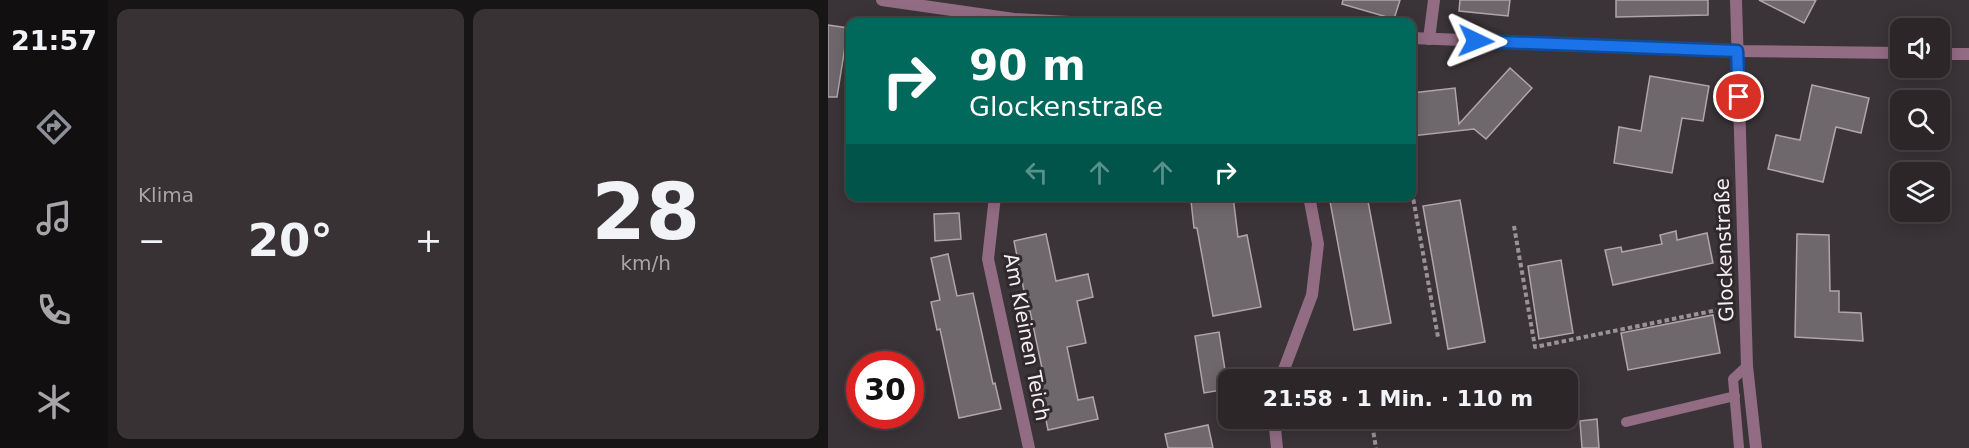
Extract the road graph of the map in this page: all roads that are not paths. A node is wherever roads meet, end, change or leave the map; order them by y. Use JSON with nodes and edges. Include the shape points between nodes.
{"nodes":[{"id":1,"x":882,"y":0,"type":"edge"},
{"id":2,"x":1434,"y":0,"type":"edge"},
{"id":3,"x":1736,"y":0,"type":"edge"},
{"id":4,"x":946,"y":4,"type":"edge"},
{"id":5,"x":1001,"y":18,"type":"edge"},
{"id":6,"x":1416,"y":38,"type":"edge"},
{"id":7,"x":1429,"y":39,"type":"junction"},
{"id":8,"x":1737,"y":51,"type":"junction"},
{"id":9,"x":1890,"y":53,"type":"edge"},
{"id":10,"x":1950,"y":54,"type":"edge"},
{"id":11,"x":1969,"y":54,"type":"edge"},
{"id":12,"x":994,"y":201,"type":"edge"},
{"id":13,"x":1310,"y":201,"type":"edge"},
{"id":14,"x":1747,"y":366,"type":"junction"},
{"id":15,"x":1284,"y":369,"type":"edge"},
{"id":16,"x":1734,"y":396,"type":"junction"},
{"id":17,"x":1626,"y":422,"type":"dead end"},
{"id":18,"x":1275,"y":429,"type":"edge"},
{"id":19,"x":1029,"y":448,"type":"edge"},
{"id":20,"x":1277,"y":448,"type":"edge"},
{"id":21,"x":1739,"y":448,"type":"edge"},
{"id":22,"x":1756,"y":448,"type":"edge"}],
"edges":[{"from":1,"to":4,"type":"street"},
{"from":2,"to":7,"type":"street"},
{"from":3,"to":8,"type":"street","name":"Glockenstraße"},
{"from":4,"to":5,"type":"street"},
{"from":6,"to":7,"type":"street"},
{"from":7,"to":8,"type":"street"},
{"from":8,"to":9,"type":"street"},
{"from":8,"to":14,"type":"street","name":"Glockenstraße"},
{"from":10,"to":11,"type":"street"},
{"from":12,"to":19,"type":"street","name":"Am Kleinen Teich","via":[[988,259]]},
{"from":13,"to":15,"type":"street","via":[[1318,244],[1312,295]]},
{"from":14,"to":16,"type":"lane","via":[[1733,379]]},
{"from":14,"to":22,"type":"street","name":"Glockenstraße"},
{"from":16,"to":17,"type":"lane"},
{"from":16,"to":21,"type":"lane"},
{"from":18,"to":20,"type":"street"}]}
